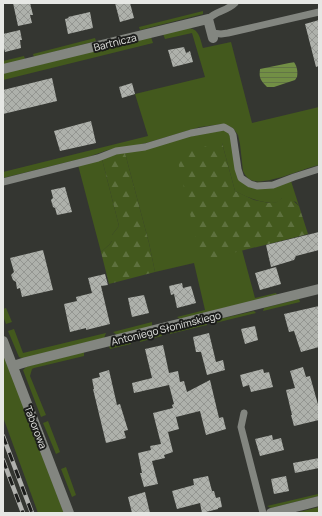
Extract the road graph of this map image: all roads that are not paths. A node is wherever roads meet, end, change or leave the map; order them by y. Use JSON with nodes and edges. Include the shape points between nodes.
{"nodes":[{"id":1,"x":235,"y":3,"type":"edge"},
{"id":2,"x":319,"y":12,"type":"edge"},
{"id":3,"x":208,"y":19,"type":"junction"},
{"id":4,"x":213,"y":35,"type":"joint"},
{"id":5,"x":3,"y":69,"type":"edge"},
{"id":6,"x":319,"y":169,"type":"edge"},
{"id":7,"x":3,"y":182,"type":"edge"},
{"id":8,"x":319,"y":289,"type":"edge"},
{"id":9,"x":3,"y":341,"type":"edge"},
{"id":10,"x":13,"y":366,"type":"junction"},
{"id":11,"x":244,"y":413,"type":"dead end"},
{"id":12,"x":319,"y":501,"type":"edge"},
{"id":13,"x":69,"y":513,"type":"edge"},
{"id":14,"x":263,"y":513,"type":"edge"},
{"id":15,"x":271,"y":513,"type":"edge"}],
"edges":[{"from":1,"to":3,"type":"lane"},
{"from":2,"to":4,"type":"lane"},
{"from":3,"to":4,"type":"street"},
{"from":3,"to":5,"type":"street","name":"Bartnicza"},
{"from":6,"to":7,"type":"lane","via":[[273,185],[250,184],[241,178],[232,133],[224,127],[191,133],[145,147],[112,152],[98,158]]},
{"from":8,"to":10,"type":"street","name":"Antoniego Słonimskiego"},
{"from":9,"to":10,"type":"street","name":"Taborowa"},
{"from":10,"to":13,"type":"street","name":"Taborowa"},
{"from":11,"to":14,"type":"lane","via":[[241,427]]},
{"from":12,"to":15,"type":"street"}]}
